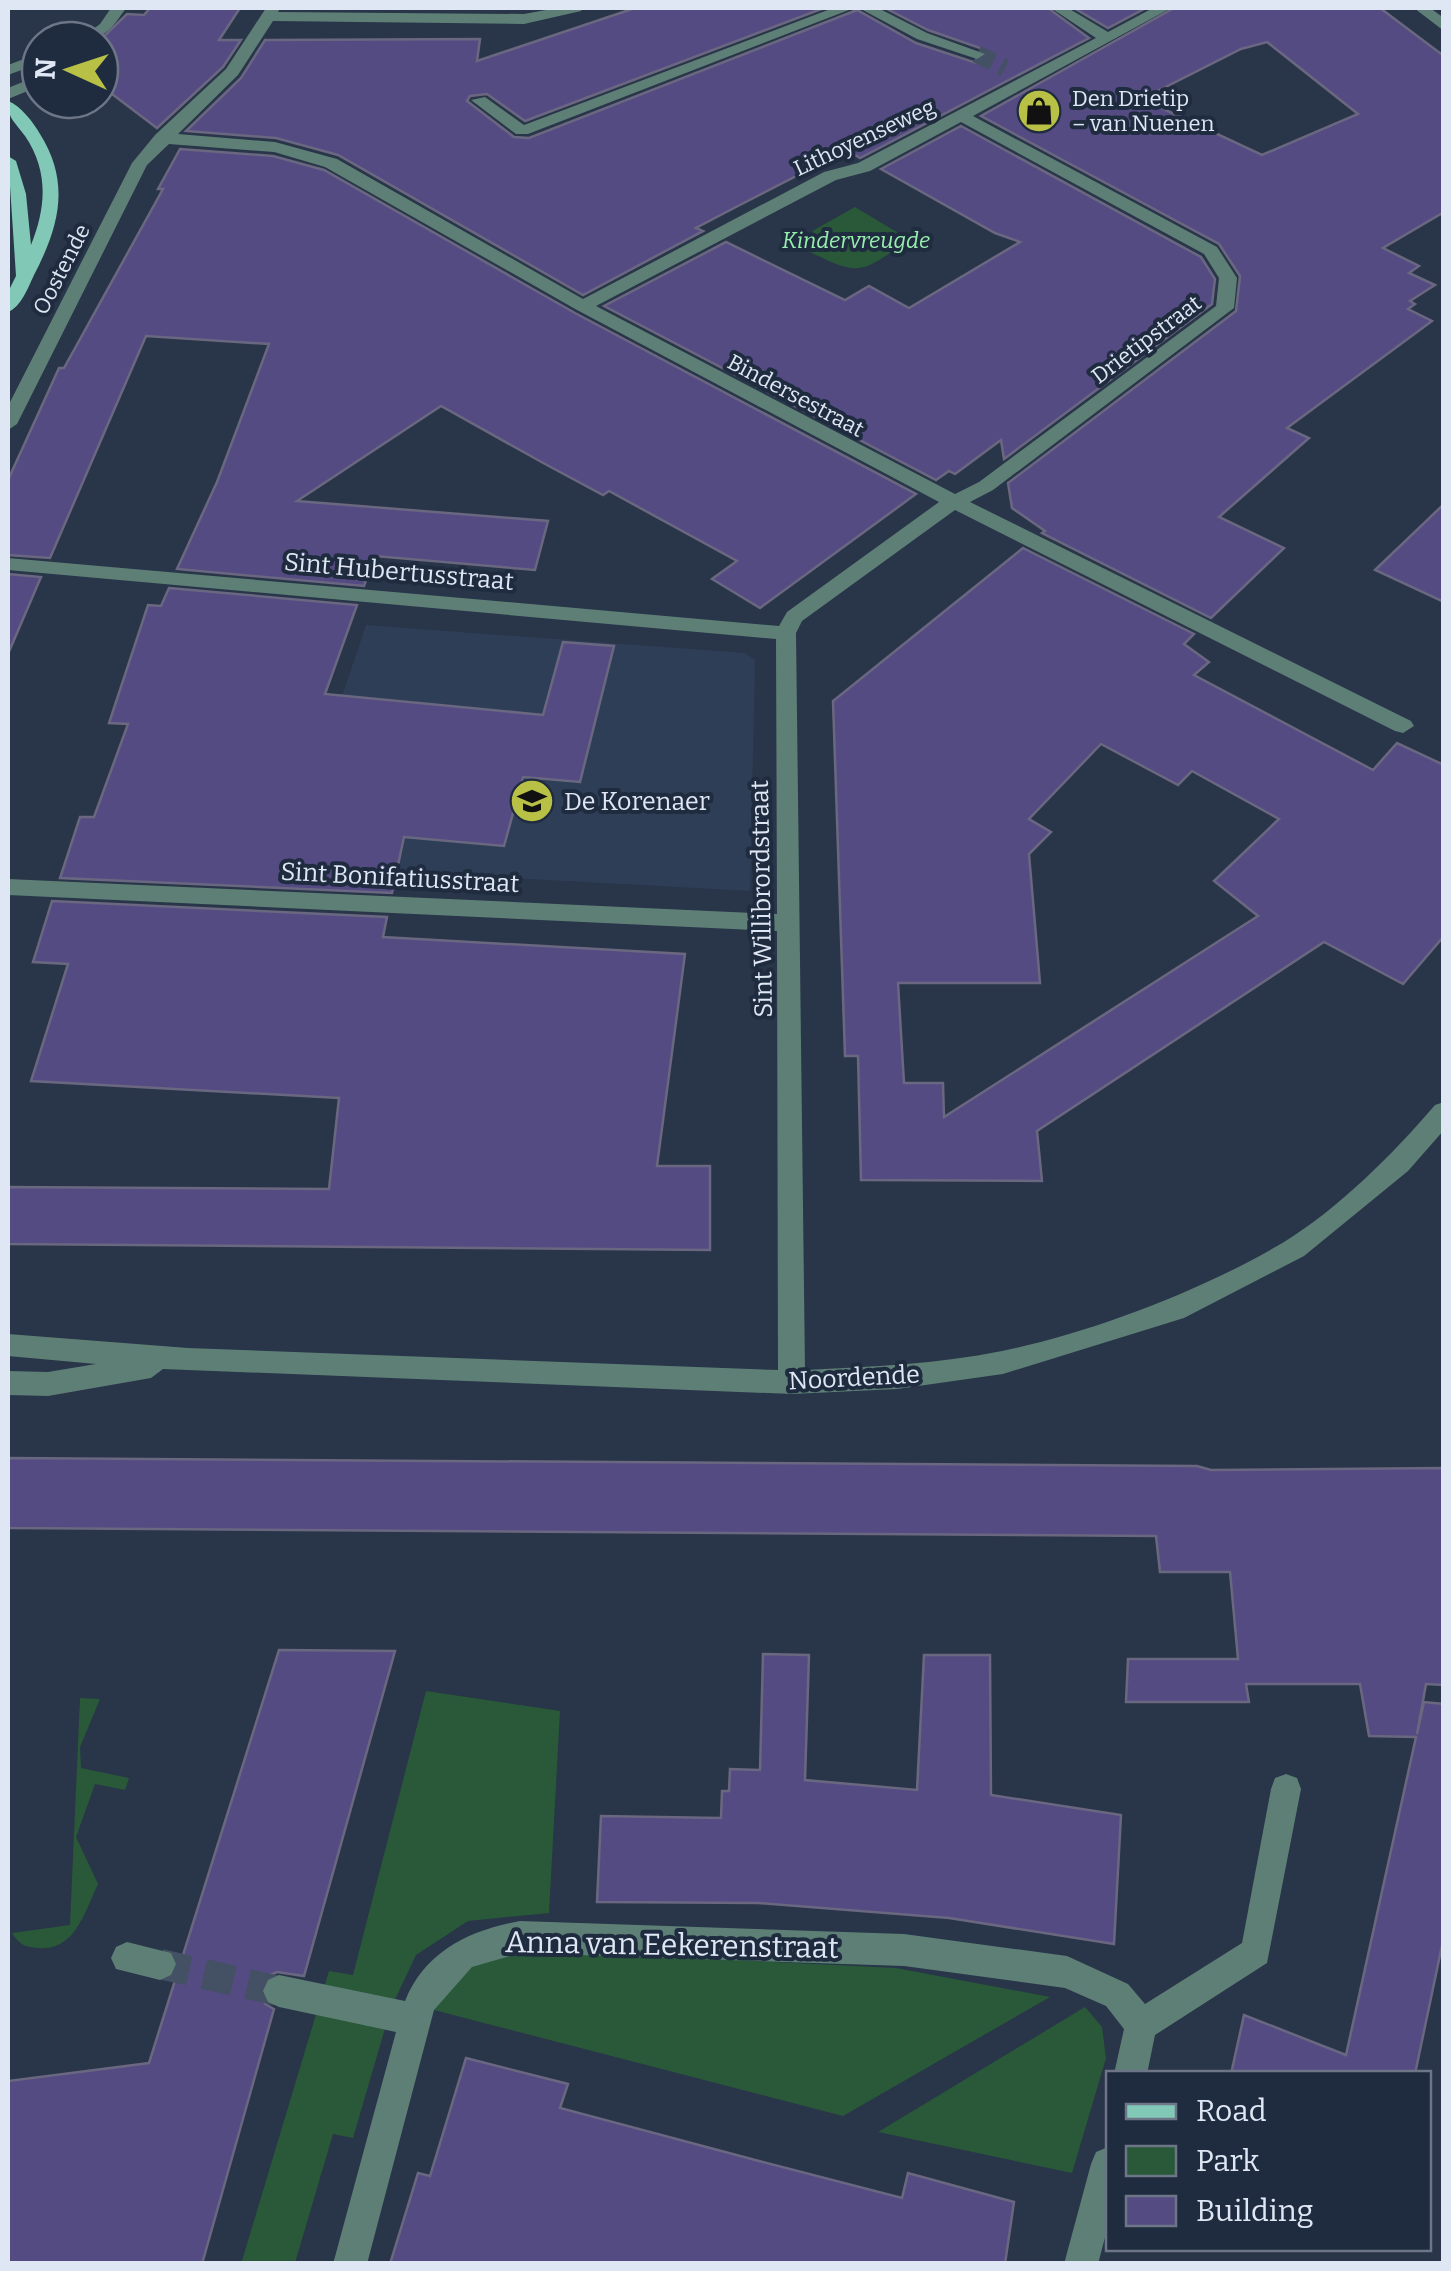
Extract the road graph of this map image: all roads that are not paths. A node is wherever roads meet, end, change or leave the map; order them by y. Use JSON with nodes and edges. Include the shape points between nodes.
{"nodes":[{"id":1,"x":576,"y":8,"type":"edge"},
{"id":2,"x":846,"y":8,"type":"edge"},
{"id":3,"x":867,"y":8,"type":"edge"},
{"id":4,"x":1058,"y":8,"type":"edge"},
{"id":5,"x":1164,"y":8,"type":"edge"},
{"id":6,"x":1421,"y":8,"type":"edge"},
{"id":7,"x":271,"y":12,"type":"edge"},
{"id":8,"x":1444,"y":26,"type":"edge"},
{"id":9,"x":1107,"y":38,"type":"junction"},
{"id":10,"x":977,"y":54,"type":"tunnel mouth"},
{"id":11,"x":1005,"y":68,"type":"tunnel mouth"},
{"id":12,"x":1028,"y":80,"type":"junction"},
{"id":13,"x":479,"y":100,"type":"dead end"},
{"id":14,"x":8,"y":106,"type":"edge"},
{"id":15,"x":961,"y":116,"type":"junction"},
{"id":16,"x":162,"y":138,"type":"junction"},
{"id":17,"x":8,"y":161,"type":"edge"},
{"id":18,"x":16,"y":278,"type":"edge"},
{"id":19,"x":583,"y":306,"type":"junction"},
{"id":20,"x":8,"y":307,"type":"edge"},
{"id":21,"x":8,"y":424,"type":"edge"},
{"id":22,"x":957,"y":502,"type":"junction"},
{"id":23,"x":8,"y":564,"type":"edge"},
{"id":24,"x":786,"y":633,"type":"junction"},
{"id":25,"x":1403,"y":726,"type":"dead end"},
{"id":26,"x":8,"y":887,"type":"edge"},
{"id":27,"x":790,"y":923,"type":"junction"},
{"id":28,"x":1444,"y":1112,"type":"edge"},
{"id":29,"x":8,"y":1345,"type":"edge"},
{"id":30,"x":188,"y":1360,"type":"junction"},
{"id":31,"x":792,"y":1382,"type":"junction"},
{"id":32,"x":8,"y":1383,"type":"edge"},
{"id":33,"x":1286,"y":1788,"type":"dead end"},
{"id":34,"x":127,"y":1958,"type":"dead end"},
{"id":35,"x":160,"y":1964,"type":"tunnel mouth"},
{"id":36,"x":279,"y":1992,"type":"tunnel mouth"},
{"id":37,"x":417,"y":2020,"type":"junction"},
{"id":38,"x":1140,"y":2025,"type":"junction"},
{"id":39,"x":1131,"y":2071,"type":"edge"},
{"id":40,"x":1106,"y":2171,"type":"edge"},
{"id":41,"x":350,"y":2264,"type":"edge"},
{"id":42,"x":1081,"y":2264,"type":"edge"}],
"edges":[{"from":1,"to":7,"type":"street","via":[[524,19]]},
{"from":2,"to":13,"type":"street","via":[[522,130]]},
{"from":3,"to":10,"type":"street"},
{"from":4,"to":9,"type":"street"},
{"from":5,"to":9,"type":"street","name":"Lithoyenseweg"},
{"from":6,"to":8,"type":"street"},
{"from":7,"to":16,"type":"street","name":"Oostende","via":[[232,72]]},
{"from":9,"to":12,"type":"street","name":"Lithoyenseweg"},
{"from":11,"to":12,"type":"street"},
{"from":12,"to":15,"type":"street","name":"Lithoyenseweg"},
{"from":14,"to":18,"type":"main road","name":"Oostende","via":[[37,142],[54,200],[48,234]]},
{"from":15,"to":19,"type":"street","name":"Lithoyenseweg","via":[[864,167],[830,176]]},
{"from":15,"to":22,"type":"street","name":"Drietipstraat","via":[[1211,250],[1228,278],[1225,308]]},
{"from":16,"to":19,"type":"street","name":"Bindersestraat","via":[[274,148],[330,164]]},
{"from":16,"to":21,"type":"street","name":"Oostende","via":[[140,164]]},
{"from":17,"to":18,"type":"main road","name":"Oostende","via":[[18,194]]},
{"from":18,"to":20,"type":"main road","name":"Oostende"},
{"from":19,"to":22,"type":"street","name":"Bindersestraat"},
{"from":22,"to":24,"type":"street","via":[[794,617]]},
{"from":22,"to":25,"type":"street","name":"Bindersestraat"},
{"from":23,"to":24,"type":"street","name":"Sint Hubertusstraat"},
{"from":24,"to":27,"type":"street","name":"Sint Willibrordstraat"},
{"from":26,"to":27,"type":"street","name":"Sint Bonifatiusstraat"},
{"from":27,"to":31,"type":"street","name":"Sint Willibrordstraat"},
{"from":28,"to":31,"type":"street","name":"Noordende","via":[[1399,1164],[1295,1248],[1175,1310],[1003,1362]]},
{"from":29,"to":30,"type":"street","name":"Noordende"},
{"from":30,"to":31,"type":"street","name":"Noordende"},
{"from":30,"to":32,"type":"street","name":"Noordende","via":[[48,1384]]},
{"from":33,"to":38,"type":"street","via":[[1256,1952]]},
{"from":34,"to":35,"type":"street"},
{"from":36,"to":37,"type":"street"},
{"from":37,"to":38,"type":"street","name":"Anna van Eekerenstraat","via":[[420,2003],[445,1966],[481,1943],[520,1938],[904,1950],[1068,1972],[1116,1995]]},
{"from":37,"to":41,"type":"street","name":"Anna van Eekerenstraat"},
{"from":38,"to":39,"type":"street"},
{"from":40,"to":42,"type":"street"}]}
